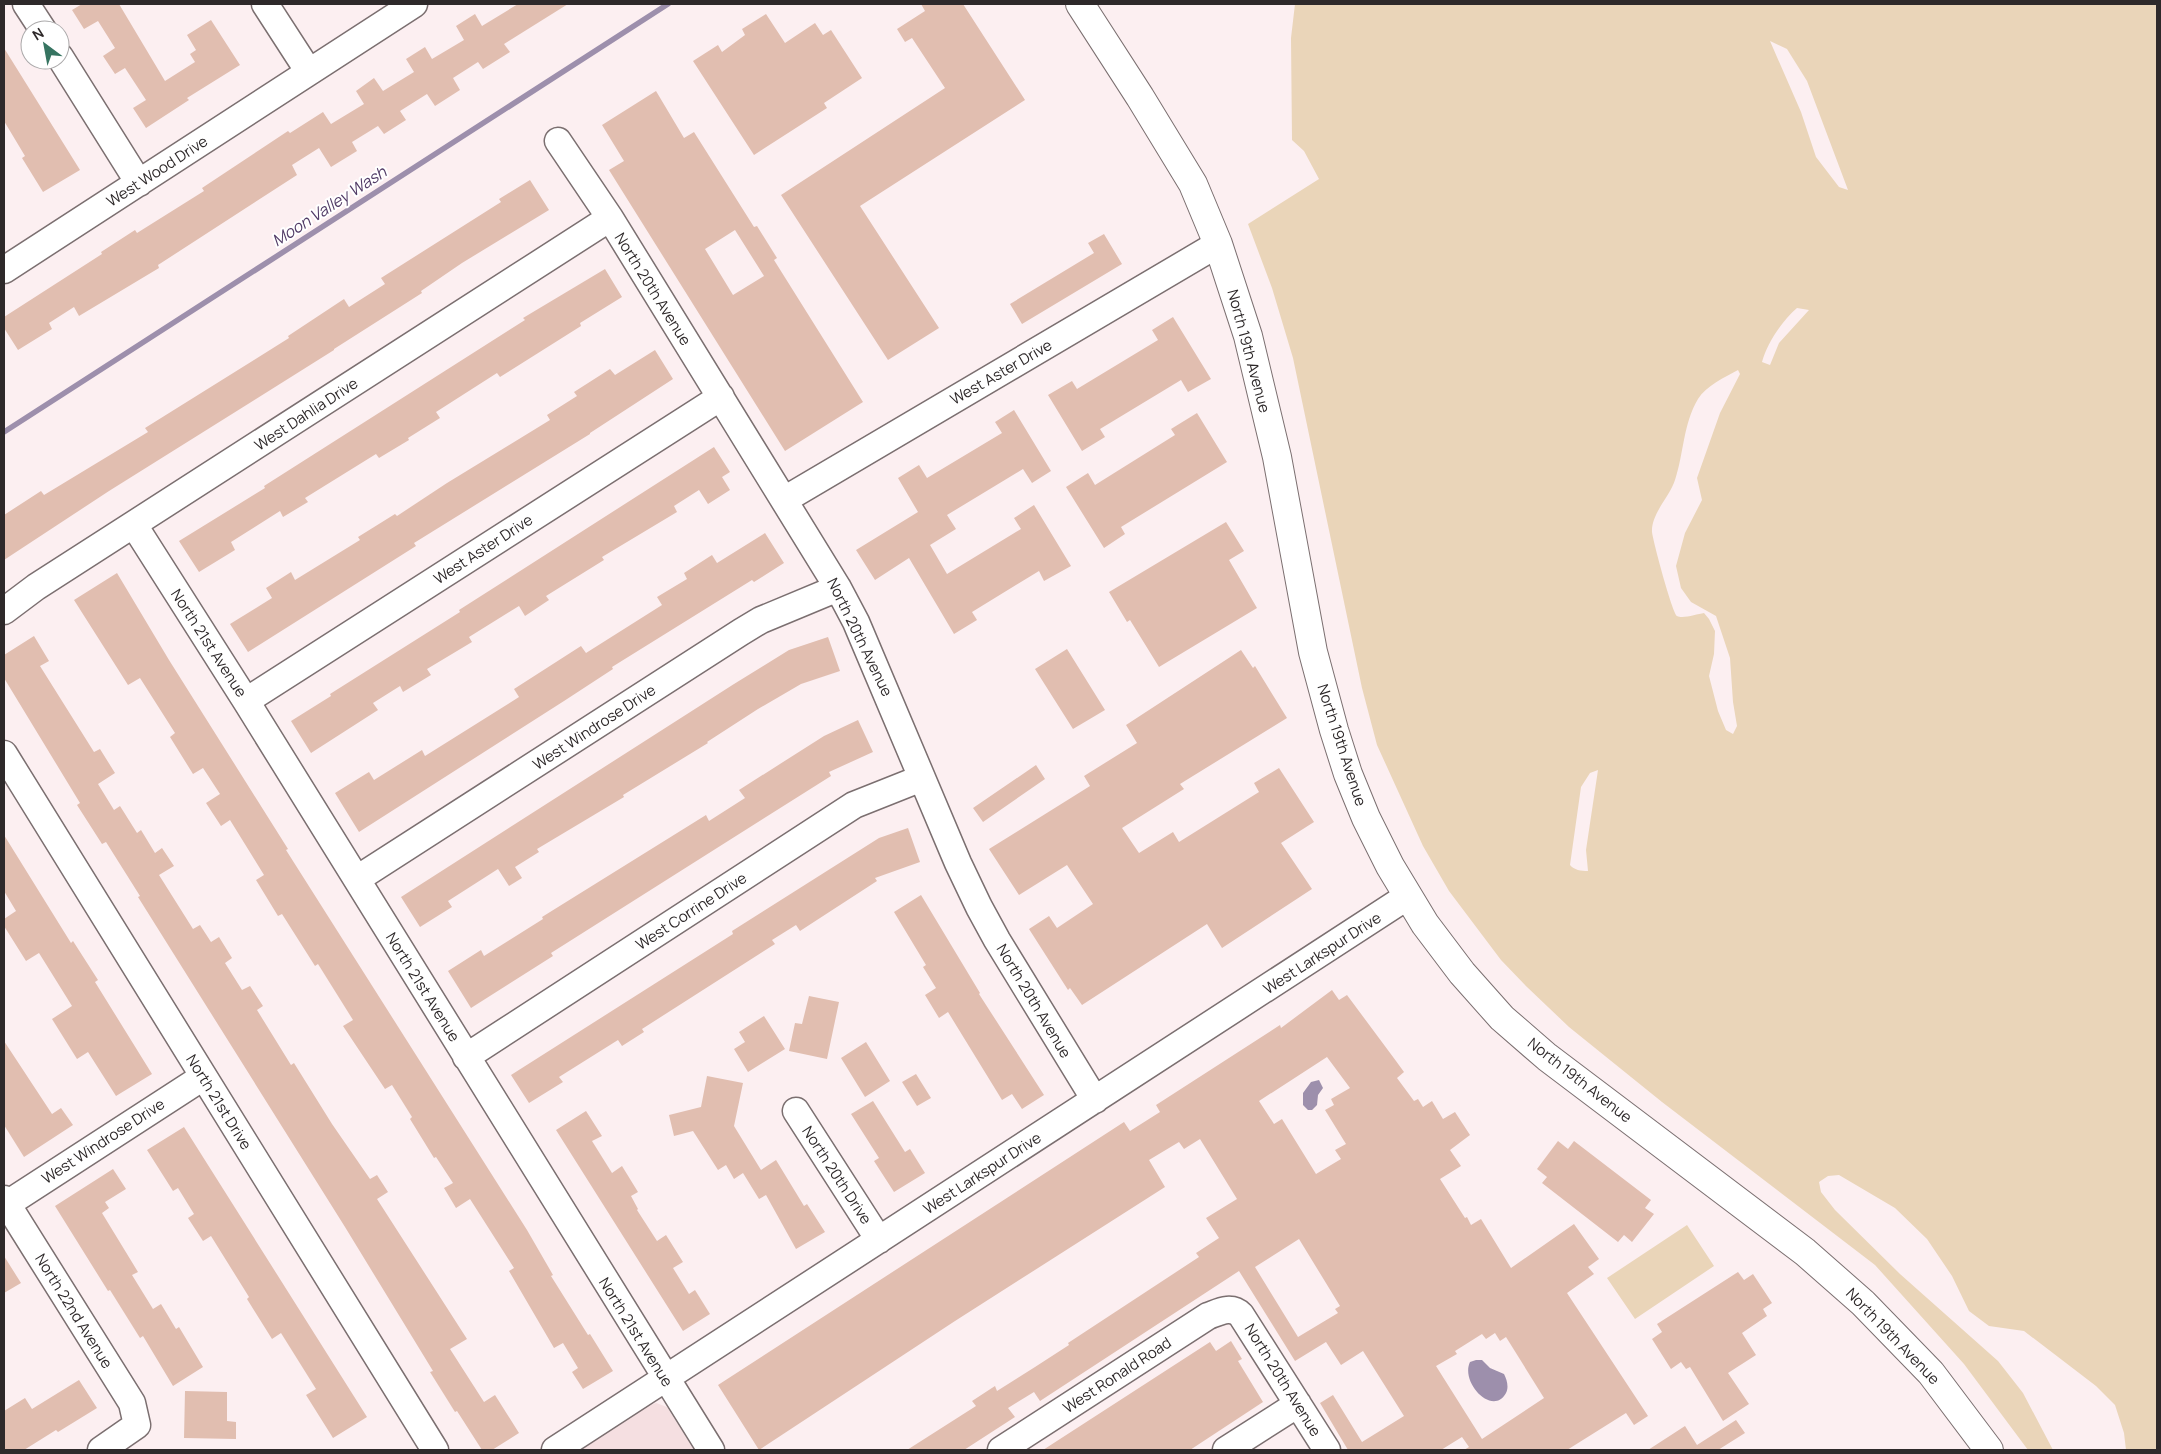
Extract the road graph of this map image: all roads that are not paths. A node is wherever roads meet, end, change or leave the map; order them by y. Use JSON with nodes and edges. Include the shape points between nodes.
{"nodes":[{"id":1,"x":26,"y":4,"type":"edge"},
{"id":2,"x":265,"y":4,"type":"edge"},
{"id":3,"x":414,"y":4,"type":"edge"},
{"id":4,"x":1080,"y":4,"type":"edge"},
{"id":5,"x":36,"y":20,"type":"edge"},
{"id":6,"x":68,"y":70,"type":"edge"},
{"id":7,"x":309,"y":72,"type":"junction"},
{"id":8,"x":558,"y":141,"type":"dead end"},
{"id":9,"x":139,"y":183,"type":"junction"},
{"id":10,"x":610,"y":218,"type":"junction"},
{"id":11,"x":1218,"y":244,"type":"junction"},
{"id":12,"x":4,"y":270,"type":"edge"},
{"id":13,"x":721,"y":397,"type":"junction"},
{"id":14,"x":784,"y":500,"type":"junction"},
{"id":15,"x":134,"y":525,"type":"junction"},
{"id":16,"x":838,"y":588,"type":"junction"},
{"id":17,"x":4,"y":611,"type":"edge"},
{"id":18,"x":246,"y":701,"type":"junction"},
{"id":19,"x":4,"y":754,"type":"edge"},
{"id":20,"x":922,"y":778,"type":"junction"},
{"id":21,"x":357,"y":879,"type":"junction"},
{"id":22,"x":1408,"y":896,"type":"junction"},
{"id":23,"x":466,"y":1057,"type":"junction"},
{"id":24,"x":203,"y":1077,"type":"junction"},
{"id":25,"x":1095,"y":1100,"type":"junction"},
{"id":26,"x":796,"y":1111,"type":"dead end"},
{"id":27,"x":5,"y":1203,"type":"edge"},
{"id":28,"x":879,"y":1240,"type":"junction"},
{"id":29,"x":1237,"y":1311,"type":"joint"},
{"id":30,"x":664,"y":1378,"type":"junction"},
{"id":31,"x":1298,"y":1404,"type":"junction"},
{"id":32,"x":101,"y":1450,"type":"edge"},
{"id":33,"x":435,"y":1450,"type":"edge"},
{"id":34,"x":555,"y":1450,"type":"edge"},
{"id":35,"x":710,"y":1450,"type":"edge"},
{"id":36,"x":1001,"y":1450,"type":"edge"},
{"id":37,"x":1226,"y":1450,"type":"edge"},
{"id":38,"x":1327,"y":1450,"type":"edge"},
{"id":39,"x":1989,"y":1450,"type":"edge"}],
"edges":[{"from":1,"to":5,"type":"street"},
{"from":2,"to":7,"type":"street"},
{"from":3,"to":7,"type":"street","name":"West Wood Drive"},
{"from":4,"to":11,"type":"main road","name":"North 19th Avenue","via":[[1193,184]]},
{"from":6,"to":9,"type":"street"},
{"from":7,"to":9,"type":"street","name":"West Wood Drive"},
{"from":8,"to":10,"type":"street","name":"North 20th Avenue"},
{"from":9,"to":12,"type":"street","name":"West Wood Drive"},
{"from":10,"to":13,"type":"street","name":"North 20th Avenue"},
{"from":10,"to":15,"type":"street","name":"West Dahlia Drive"},
{"from":11,"to":14,"type":"street","name":"West Aster Drive"},
{"from":11,"to":22,"type":"main road","name":"North 19th Avenue","via":[[1248,336],[1277,456],[1313,652],[1334,730],[1366,818]]},
{"from":13,"to":14,"type":"street","name":"North 20th Avenue"},
{"from":13,"to":18,"type":"street","name":"West Aster Drive"},
{"from":14,"to":16,"type":"street","name":"North 20th Avenue"},
{"from":15,"to":17,"type":"street","name":"West Dahlia Drive"},
{"from":15,"to":18,"type":"street","name":"North 21st Avenue"},
{"from":16,"to":20,"type":"street","name":"North 20th Avenue","via":[[856,622]]},
{"from":16,"to":21,"type":"street","name":"West Windrose Drive","via":[[761,620],[741,632]]},
{"from":18,"to":21,"type":"street","name":"North 21st Avenue"},
{"from":19,"to":24,"type":"street","name":"North 21st Drive"},
{"from":20,"to":23,"type":"street","name":"West Corrine Drive","via":[[854,805]]},
{"from":20,"to":25,"type":"street","name":"North 20th Avenue","via":[[958,863],[997,940]]},
{"from":21,"to":23,"type":"street","name":"North 21st Avenue"},
{"from":22,"to":25,"type":"street","name":"West Larkspur Drive"},
{"from":22,"to":39,"type":"main road","name":"North 19th Avenue","via":[[1462,973],[1502,1018],[1547,1057],[1804,1252],[1863,1303],[1931,1373]]},
{"from":23,"to":30,"type":"street","name":"North 21st Avenue"},
{"from":24,"to":27,"type":"street","name":"West Windrose Drive"},
{"from":24,"to":33,"type":"street","name":"North 21st Drive"},
{"from":25,"to":28,"type":"street","name":"West Larkspur Drive"},
{"from":26,"to":28,"type":"street","name":"North 20th Drive"},
{"from":27,"to":32,"type":"street","name":"North 22nd Avenue","via":[[132,1403],[137,1425]]},
{"from":28,"to":30,"type":"street","name":"West Larkspur Drive"},
{"from":29,"to":31,"type":"street","name":"North 20th Avenue"},
{"from":29,"to":36,"type":"street","name":"West Ronald Road","via":[[1228,1309],[1208,1316]]},
{"from":30,"to":34,"type":"street","name":"West Larkspur Drive"},
{"from":30,"to":35,"type":"street","name":"North 21st Avenue"},
{"from":31,"to":37,"type":"street"},
{"from":31,"to":38,"type":"street","name":"North 20th Avenue"}]}
